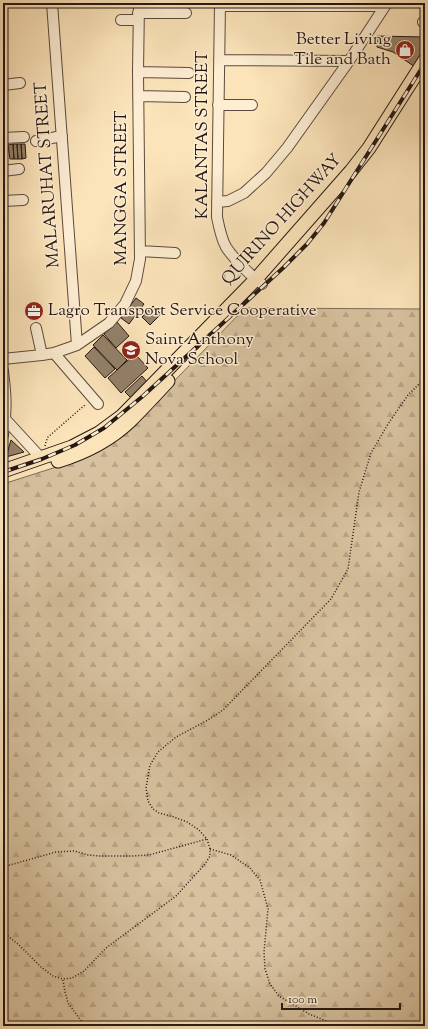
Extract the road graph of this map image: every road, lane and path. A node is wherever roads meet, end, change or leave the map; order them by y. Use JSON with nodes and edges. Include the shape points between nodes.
{"nodes":[{"id":1,"x":52,"y":3,"type":"edge"},
{"id":2,"x":220,"y":4,"type":"edge"},
{"id":3,"x":386,"y":4,"type":"edge"},
{"id":4,"x":138,"y":12,"type":"edge"},
{"id":5,"x":186,"y":13,"type":"dead end"},
{"id":6,"x":120,"y":20,"type":"dead end"},
{"id":7,"x":219,"y":60,"type":"junction"},
{"id":8,"x":349,"y":60,"type":"junction"},
{"id":9,"x":424,"y":69,"type":"edge"},
{"id":10,"x":138,"y":72,"type":"junction"},
{"id":11,"x":189,"y":72,"type":"dead end"},
{"id":12,"x":20,"y":84,"type":"dead end"},
{"id":13,"x":3,"y":85,"type":"edge"},
{"id":14,"x":138,"y":96,"type":"junction"},
{"id":15,"x":185,"y":97,"type":"dead end"},
{"id":16,"x":218,"y":105,"type":"junction"},
{"id":17,"x":252,"y":105,"type":"dead end"},
{"id":18,"x":62,"y":136,"type":"junction"},
{"id":19,"x":24,"y":137,"type":"dead end"},
{"id":20,"x":3,"y":138,"type":"edge"},
{"id":21,"x":36,"y":141,"type":"dead end"},
{"id":22,"x":19,"y":169,"type":"dead end"},
{"id":23,"x":3,"y":171,"type":"edge"},
{"id":24,"x":23,"y":200,"type":"dead end"},
{"id":25,"x":3,"y":201,"type":"edge"},
{"id":26,"x":217,"y":202,"type":"junction"},
{"id":27,"x":140,"y":251,"type":"junction"},
{"id":28,"x":176,"y":253,"type":"dead end"},
{"id":29,"x":242,"y":265,"type":"junction"},
{"id":30,"x":230,"y":276,"type":"dead end"},
{"id":31,"x":259,"y":281,"type":"junction"},
{"id":32,"x":36,"y":328,"type":"dead end"},
{"id":33,"x":77,"y":344,"type":"junction"},
{"id":34,"x":54,"y":353,"type":"junction"},
{"id":35,"x":42,"y":355,"type":"junction"},
{"id":36,"x":3,"y":359,"type":"edge"},
{"id":37,"x":3,"y":371,"type":"edge"},
{"id":38,"x":425,"y":378,"type":"edge"},
{"id":39,"x":95,"y":401,"type":"joint"},
{"id":40,"x":6,"y":420,"type":"junction"},
{"id":41,"x":3,"y":435,"type":"edge"},
{"id":42,"x":44,"y":457,"type":"junction"},
{"id":43,"x":3,"y":471,"type":"edge"},
{"id":44,"x":3,"y":479,"type":"edge"},
{"id":45,"x":207,"y":839,"type":"junction"},
{"id":46,"x":210,"y":849,"type":"junction"},
{"id":47,"x":3,"y":867,"type":"edge"},
{"id":48,"x":3,"y":932,"type":"edge"},
{"id":49,"x":63,"y":979,"type":"junction"},
{"id":50,"x":85,"y":1026,"type":"edge"},
{"id":51,"x":339,"y":1026,"type":"edge"}],
"edges":[{"from":1,"to":18,"type":"street","name":"MALARUHAT STREET"},
{"from":2,"to":3,"type":"street"},
{"from":2,"to":7,"type":"street","name":"KALANTAS STREET"},
{"from":3,"to":8,"type":"street"},
{"from":4,"to":5,"type":"street"},
{"from":4,"to":6,"type":"street"},
{"from":4,"to":10,"type":"street","name":"MANGGA STREET"},
{"from":7,"to":8,"type":"street"},
{"from":7,"to":16,"type":"street","name":"KALANTAS STREET"},
{"from":8,"to":26,"type":"street","via":[[287,148],[266,172],[244,193],[228,201]]},
{"from":9,"to":31,"type":"main road","name":"QUIRINO HIGHWAY","via":[[369,148]]},
{"from":10,"to":11,"type":"street"},
{"from":10,"to":14,"type":"street","name":"MANGGA STREET"},
{"from":12,"to":13,"type":"street"},
{"from":14,"to":15,"type":"street"},
{"from":14,"to":27,"type":"street","name":"MANGGA STREET"},
{"from":16,"to":17,"type":"street"},
{"from":16,"to":26,"type":"street","name":"KALANTAS STREET"},
{"from":18,"to":21,"type":"street"},
{"from":18,"to":33,"type":"street","name":"MALARUHAT STREET"},
{"from":19,"to":20,"type":"street"},
{"from":22,"to":23,"type":"street"},
{"from":24,"to":25,"type":"street"},
{"from":26,"to":29,"type":"street","name":"KALANTAS STREET","via":[[220,232],[226,247]]},
{"from":27,"to":28,"type":"street"},
{"from":27,"to":33,"type":"street","name":"MANGGA STREET","via":[[136,281],[125,304],[109,323]]},
{"from":29,"to":30,"type":"street"},
{"from":29,"to":31,"type":"street","name":"KALANTAS STREET"},
{"from":31,"to":42,"type":"main road","name":"QUIRINO HIGHWAY","via":[[122,416],[92,437]]},
{"from":31,"to":44,"type":"main road","name":"QUIRINO HIGHWAY","via":[[119,430],[75,456]]},
{"from":32,"to":35,"type":"street"},
{"from":33,"to":34,"type":"street","name":"MANGGA STREET"},
{"from":34,"to":35,"type":"street","name":"MANGGA STREET"},
{"from":34,"to":39,"type":"street"},
{"from":35,"to":36,"type":"street","name":"MANGGA STREET"},
{"from":37,"to":40,"type":"street"},
{"from":38,"to":45,"type":"path","via":[[408,395],[370,453],[359,492],[348,569],[331,599],[223,710],[176,737],[158,752],[150,765],[146,788],[148,801],[153,809],[187,822]]},
{"from":39,"to":42,"type":"path","via":[[48,437]]},
{"from":40,"to":41,"type":"street"},
{"from":40,"to":42,"type":"street"},
{"from":42,"to":43,"type":"main road","name":"QUIRINO HIGHWAY"},
{"from":45,"to":46,"type":"path"},
{"from":45,"to":47,"type":"path","via":[[132,856],[56,852]]},
{"from":46,"to":49,"type":"path","via":[[210,856],[205,864],[176,896],[106,948],[84,971],[72,978]]},
{"from":46,"to":51,"type":"path","via":[[231,855],[250,868],[260,880],[268,909],[264,952],[265,969],[270,984],[279,996],[309,1014]]},
{"from":48,"to":49,"type":"path","via":[[41,967],[53,976]]},
{"from":49,"to":50,"type":"path","via":[[68,1003]]}]}
